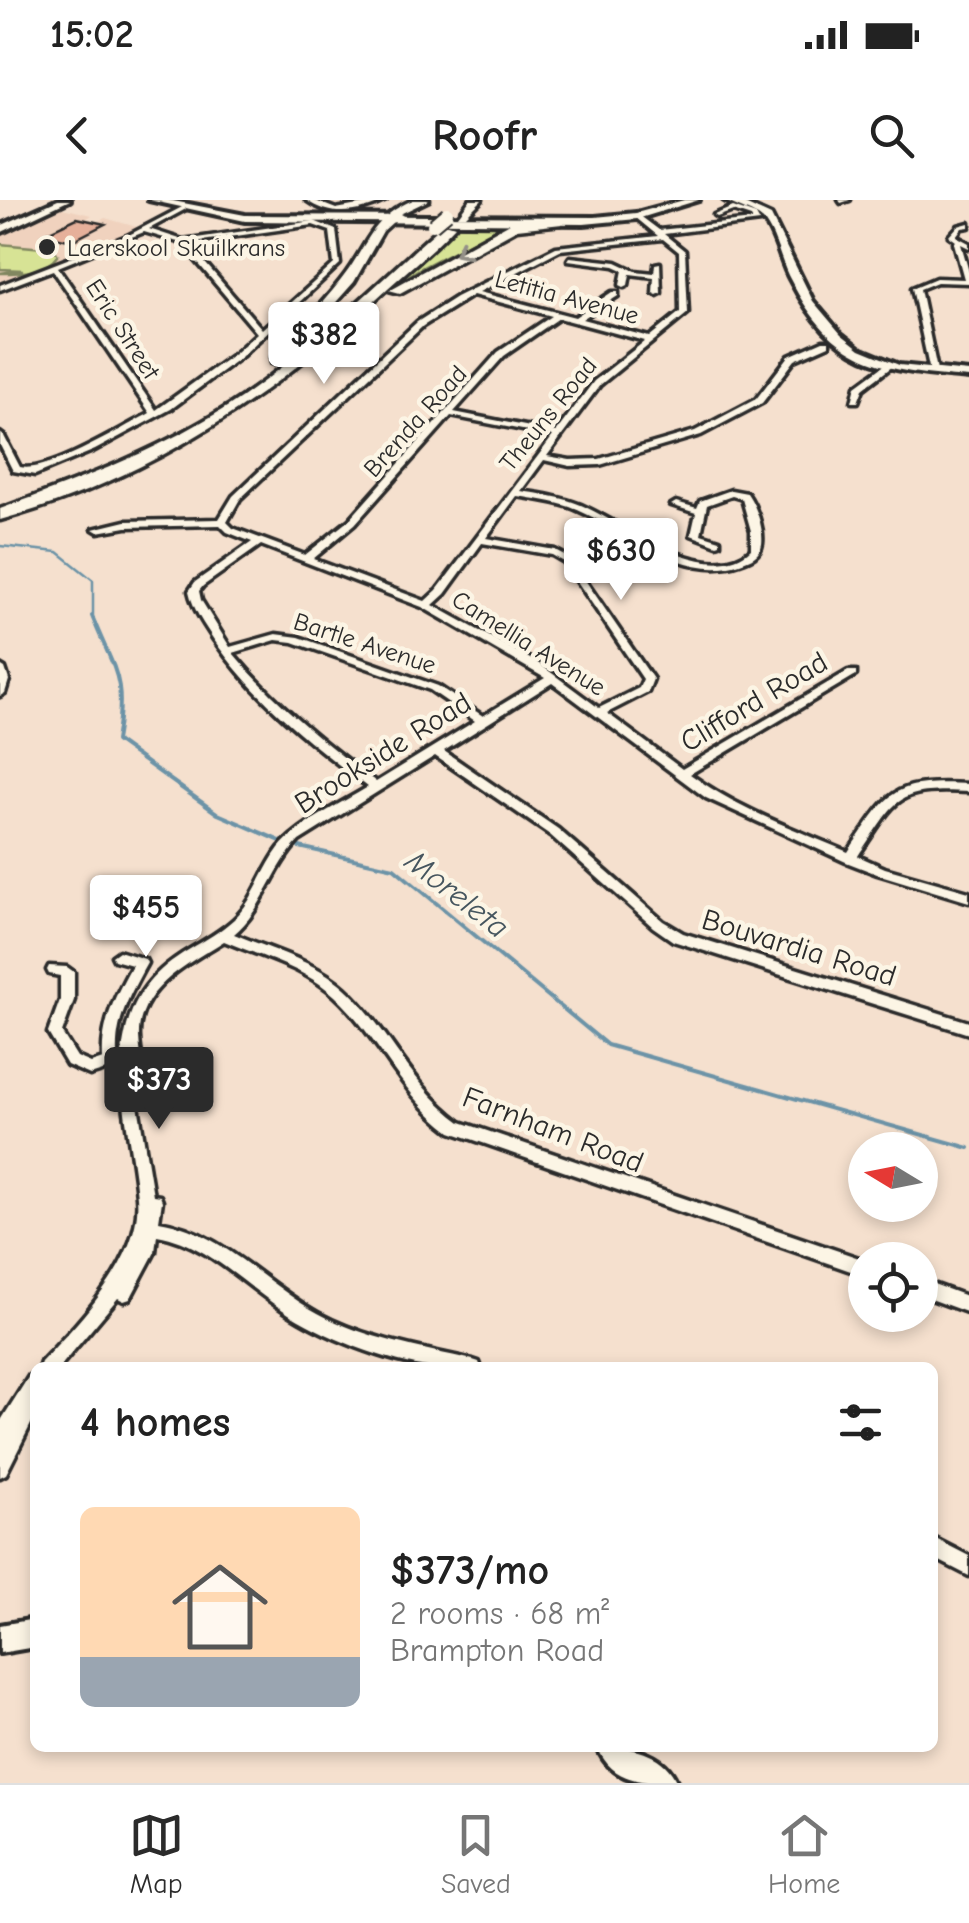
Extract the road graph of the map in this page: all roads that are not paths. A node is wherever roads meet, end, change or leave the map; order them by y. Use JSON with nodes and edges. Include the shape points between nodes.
{"nodes":[{"id":1,"x":65,"y":200,"type":"edge"},
{"id":2,"x":154,"y":200,"type":"edge"},
{"id":3,"x":195,"y":200,"type":"edge"},
{"id":4,"x":202,"y":200,"type":"edge"},
{"id":5,"x":310,"y":200,"type":"edge"},
{"id":6,"x":383,"y":200,"type":"edge"},
{"id":7,"x":423,"y":200,"type":"edge"},
{"id":8,"x":476,"y":200,"type":"edge"},
{"id":9,"x":524,"y":200,"type":"edge"},
{"id":10,"x":719,"y":200,"type":"edge"},
{"id":11,"x":729,"y":200,"type":"edge"},
{"id":12,"x":694,"y":201,"type":"edge"},
{"id":13,"x":461,"y":207,"type":"edge"},
{"id":14,"x":184,"y":208,"type":"junction"},
{"id":15,"x":755,"y":209,"type":"junction"},
{"id":16,"x":350,"y":211,"type":"joint"},
{"id":17,"x":207,"y":212,"type":"junction"},
{"id":18,"x":717,"y":215,"type":"dead end"},
{"id":19,"x":637,"y":216,"type":"junction"},
{"id":20,"x":385,"y":219,"type":"junction"},
{"id":21,"x":596,"y":220,"type":"junction"},
{"id":22,"x":514,"y":221,"type":"junction"},
{"id":23,"x":692,"y":221,"type":"dead end"},
{"id":24,"x":443,"y":222,"type":"junction"},
{"id":25,"x":558,"y":222,"type":"joint"},
{"id":26,"x":966,"y":225,"type":"edge"},
{"id":27,"x":698,"y":229,"type":"junction"},
{"id":28,"x":0,"y":230,"type":"edge"},
{"id":29,"x":144,"y":230,"type":"junction"},
{"id":30,"x":662,"y":235,"type":"junction"},
{"id":31,"x":183,"y":242,"type":"junction"},
{"id":32,"x":628,"y":243,"type":"junction"},
{"id":33,"x":957,"y":243,"type":"dead end"},
{"id":34,"x":969,"y":246,"type":"edge"},
{"id":35,"x":594,"y":262,"type":"junction"},
{"id":36,"x":658,"y":264,"type":"dead end"},
{"id":37,"x":553,"y":267,"type":"dead end"},
{"id":38,"x":55,"y":268,"type":"junction"},
{"id":39,"x":626,"y":268,"type":"junction"},
{"id":40,"x":588,"y":276,"type":"dead end"},
{"id":41,"x":657,"y":276,"type":"junction"},
{"id":42,"x":969,"y":281,"type":"edge"},
{"id":43,"x":624,"y":285,"type":"dead end"},
{"id":44,"x":0,"y":288,"type":"edge"},
{"id":45,"x":472,"y":292,"type":"junction"},
{"id":46,"x":656,"y":293,"type":"dead end"},
{"id":47,"x":615,"y":294,"type":"dead end"},
{"id":48,"x":558,"y":315,"type":"junction"},
{"id":49,"x":576,"y":320,"type":"junction"},
{"id":50,"x":262,"y":334,"type":"junction"},
{"id":51,"x":651,"y":340,"type":"junction"},
{"id":52,"x":826,"y":342,"type":"dead end"},
{"id":53,"x":277,"y":360,"type":"junction"},
{"id":54,"x":889,"y":366,"type":"junction"},
{"id":55,"x":933,"y":370,"type":"junction"},
{"id":56,"x":969,"y":375,"type":"edge"},
{"id":57,"x":273,"y":381,"type":"junction"},
{"id":58,"x":855,"y":400,"type":"dead end"},
{"id":59,"x":449,"y":413,"type":"junction"},
{"id":60,"x":155,"y":415,"type":"junction"},
{"id":61,"x":558,"y":435,"type":"junction"},
{"id":62,"x":0,"y":436,"type":"edge"},
{"id":63,"x":541,"y":457,"type":"junction"},
{"id":64,"x":514,"y":492,"type":"junction"},
{"id":65,"x":0,"y":503,"type":"edge"},
{"id":66,"x":676,"y":505,"type":"dead end"},
{"id":67,"x":699,"y":512,"type":"junction"},
{"id":68,"x":0,"y":514,"type":"edge"},
{"id":69,"x":222,"y":522,"type":"junction"},
{"id":70,"x":98,"y":529,"type":"dead end"},
{"id":71,"x":479,"y":540,"type":"junction"},
{"id":72,"x":260,"y":541,"type":"junction"},
{"id":73,"x":717,"y":542,"type":"dead end"},
{"id":74,"x":307,"y":559,"type":"junction"},
{"id":75,"x":426,"y":605,"type":"junction"},
{"id":76,"x":228,"y":651,"type":"junction"},
{"id":77,"x":0,"y":668,"type":"edge"},
{"id":78,"x":852,"y":673,"type":"dead end"},
{"id":79,"x":552,"y":678,"type":"junction"},
{"id":80,"x":0,"y":693,"type":"edge"},
{"id":81,"x":600,"y":712,"type":"junction"},
{"id":82,"x":482,"y":720,"type":"junction"},
{"id":83,"x":435,"y":750,"type":"junction"},
{"id":84,"x":682,"y":774,"type":"junction"},
{"id":85,"x":374,"y":786,"type":"junction"},
{"id":86,"x":969,"y":788,"type":"edge"},
{"id":87,"x":850,"y":859,"type":"junction"},
{"id":88,"x":969,"y":896,"type":"edge"},
{"id":89,"x":222,"y":936,"type":"junction"},
{"id":90,"x":118,"y":956,"type":"dead end"},
{"id":91,"x":54,"y":970,"type":"dead end"},
{"id":92,"x":127,"y":984,"type":"junction"},
{"id":93,"x":148,"y":992,"type":"junction"},
{"id":94,"x":969,"y":1028,"type":"edge"},
{"id":95,"x":131,"y":1030,"type":"junction"},
{"id":96,"x":119,"y":1059,"type":"junction"},
{"id":97,"x":148,"y":1226,"type":"junction"},
{"id":98,"x":848,"y":1262,"type":"edge"},
{"id":99,"x":938,"y":1293,"type":"edge"},
{"id":100,"x":969,"y":1304,"type":"edge"},
{"id":101,"x":52,"y":1362,"type":"edge"},
{"id":102,"x":62,"y":1362,"type":"edge"},
{"id":103,"x":447,"y":1362,"type":"edge"},
{"id":104,"x":30,"y":1390,"type":"edge"},
{"id":105,"x":30,"y":1408,"type":"edge"},
{"id":106,"x":0,"y":1439,"type":"edge"},
{"id":107,"x":0,"y":1468,"type":"edge"},
{"id":108,"x":938,"y":1549,"type":"edge"},
{"id":109,"x":969,"y":1566,"type":"edge"},
{"id":110,"x":30,"y":1633,"type":"edge"},
{"id":111,"x":0,"y":1639,"type":"edge"},
{"id":112,"x":618,"y":1752,"type":"edge"},
{"id":113,"x":661,"y":1783,"type":"edge"}],
"edges":[{"from":1,"to":28,"type":"main road"},
{"from":2,"to":14,"type":"main road"},
{"from":3,"to":14,"type":"main road"},
{"from":4,"to":17,"type":"main road"},
{"from":5,"to":16,"type":"street","via":[[324,210]]},
{"from":6,"to":16,"type":"street"},
{"from":7,"to":20,"type":"highway"},
{"from":8,"to":13,"type":"highway"},
{"from":9,"to":22,"type":"highway"},
{"from":10,"to":15,"type":"main road"},
{"from":11,"to":15,"type":"main road"},
{"from":12,"to":19,"type":"main road"},
{"from":13,"to":24,"type":"highway"},
{"from":14,"to":17,"type":"main road"},
{"from":14,"to":29,"type":"street"},
{"from":15,"to":54,"type":"main road","via":[[768,218],[798,291],[840,338]]},
{"from":17,"to":20,"type":"main road"},
{"from":18,"to":27,"type":"street","via":[[733,209],[757,222]]},
{"from":19,"to":21,"type":"main road"},
{"from":19,"to":30,"type":"street"},
{"from":20,"to":22,"type":"main road"},
{"from":20,"to":53,"type":"highway","via":[[349,279]]},
{"from":21,"to":22,"type":"main road"},
{"from":21,"to":25,"type":"main road"},
{"from":22,"to":25,"type":"highway"},
{"from":22,"to":57,"type":"highway","one_way":true,"via":[[402,285]]},
{"from":23,"to":27,"type":"street"},
{"from":24,"to":53,"type":"highway"},
{"from":24,"to":57,"type":"highway"},
{"from":26,"to":34,"type":"street","via":[[952,236]]},
{"from":27,"to":30,"type":"street"},
{"from":29,"to":31,"type":"street"},
{"from":29,"to":38,"type":"street"},
{"from":30,"to":32,"type":"street"},
{"from":30,"to":51,"type":"street","name":"Theuns Road","via":[[682,254],[685,310]]},
{"from":31,"to":50,"type":"street"},
{"from":31,"to":50,"type":"street","via":[[298,223],[329,228],[336,268]]},
{"from":32,"to":39,"type":"street"},
{"from":32,"to":45,"type":"street","via":[[562,246]]},
{"from":33,"to":42,"type":"street"},
{"from":35,"to":37,"type":"street","via":[[574,257]]},
{"from":35,"to":39,"type":"street"},
{"from":35,"to":40,"type":"street"},
{"from":36,"to":41,"type":"street"},
{"from":38,"to":44,"type":"street"},
{"from":38,"to":60,"type":"street","name":"Eric Street"},
{"from":39,"to":41,"type":"street"},
{"from":39,"to":43,"type":"street"},
{"from":41,"to":46,"type":"street"},
{"from":42,"to":55,"type":"street","via":[[936,280],[916,288]]},
{"from":45,"to":48,"type":"street","name":"Letitia Avenue"},
{"from":45,"to":69,"type":"street","via":[[430,316],[390,352],[236,498]]},
{"from":47,"to":49,"type":"street"},
{"from":48,"to":49,"type":"street","name":"Letitia Avenue"},
{"from":48,"to":59,"type":"street","name":"Brenda Road","via":[[501,354]]},
{"from":49,"to":51,"type":"street","name":"Letitia Avenue"},
{"from":50,"to":60,"type":"street"},
{"from":51,"to":61,"type":"street","name":"Theuns Road","via":[[604,375]]},
{"from":52,"to":63,"type":"street","via":[[792,358],[758,401],[698,433],[610,461]]},
{"from":53,"to":65,"type":"highway","via":[[158,436]]},
{"from":54,"to":55,"type":"main road"},
{"from":54,"to":58,"type":"street","via":[[859,388]]},
{"from":55,"to":56,"type":"main road"},
{"from":57,"to":68,"type":"highway","via":[[165,446]]},
{"from":59,"to":61,"type":"street"},
{"from":59,"to":74,"type":"street","name":"Brenda Road","via":[[352,522]]},
{"from":60,"to":62,"type":"street","via":[[43,470],[17,470]]},
{"from":61,"to":63,"type":"street","name":"Theuns Road"},
{"from":63,"to":64,"type":"street","name":"Theuns Road"},
{"from":64,"to":67,"type":"street","via":[[574,506],[704,564],[752,555],[759,541],[744,495],[709,499]]},
{"from":64,"to":71,"type":"street","name":"Theuns Road"},
{"from":66,"to":67,"type":"street"},
{"from":67,"to":73,"type":"street","via":[[696,535]]},
{"from":69,"to":70,"type":"street","name":"Camellia Avenue"},
{"from":69,"to":72,"type":"street","name":"Camellia Avenue"},
{"from":71,"to":75,"type":"street","name":"Theuns Road"},
{"from":71,"to":81,"type":"street","via":[[567,560],[648,679],[644,690]]},
{"from":72,"to":74,"type":"street","name":"Camellia Avenue"},
{"from":72,"to":76,"type":"street","via":[[194,589]]},
{"from":74,"to":75,"type":"street","name":"Camellia Avenue"},
{"from":75,"to":79,"type":"street","name":"Camellia Avenue"},
{"from":76,"to":82,"type":"street","name":"Bartle Avenue","via":[[295,638],[434,688]]},
{"from":76,"to":85,"type":"street","via":[[306,736]]},
{"from":77,"to":80,"type":"street"},
{"from":78,"to":84,"type":"street","name":"Clifford Road"},
{"from":79,"to":81,"type":"street","name":"Camellia Avenue"},
{"from":79,"to":82,"type":"street","name":"Brookside Road"},
{"from":81,"to":84,"type":"street","name":"Camellia Avenue"},
{"from":82,"to":83,"type":"street","name":"Brookside Road"},
{"from":83,"to":85,"type":"street","name":"Brookside Road"},
{"from":83,"to":94,"type":"street","name":"Bouvardia Road","via":[[554,832],[678,936]]},
{"from":84,"to":87,"type":"street","name":"Camellia Avenue","via":[[724,802]]},
{"from":85,"to":89,"type":"street","name":"Brookside Road","via":[[286,846],[247,914]]},
{"from":86,"to":87,"type":"street","via":[[923,785],[896,794]]},
{"from":87,"to":88,"type":"street","name":"Camellia Avenue"},
{"from":89,"to":93,"type":"street","name":"Brookside Road","via":[[172,967]]},
{"from":89,"to":98,"type":"street","name":"Farnham Road","via":[[340,992],[433,1111],[456,1127]]},
{"from":90,"to":92,"type":"street","via":[[140,963]]},
{"from":91,"to":96,"type":"street","via":[[67,972],[67,1000],[55,1033],[60,1046],[84,1068]]},
{"from":92,"to":93,"type":"street"},
{"from":92,"to":96,"type":"street","via":[[108,1029]]},
{"from":93,"to":95,"type":"street"},
{"from":95,"to":96,"type":"street"},
{"from":95,"to":97,"type":"street","via":[[154,1200]]},
{"from":96,"to":97,"type":"street"},
{"from":97,"to":101,"type":"street","via":[[113,1295]]},
{"from":97,"to":102,"type":"street","via":[[147,1252],[121,1298]]},
{"from":97,"to":103,"type":"street","via":[[196,1238],[268,1292],[362,1342]]},
{"from":99,"to":100,"type":"street"},
{"from":104,"to":106,"type":"street"},
{"from":105,"to":107,"type":"street"},
{"from":108,"to":109,"type":"street"},
{"from":110,"to":111,"type":"main road"},
{"from":112,"to":113,"type":"main road"}]}
